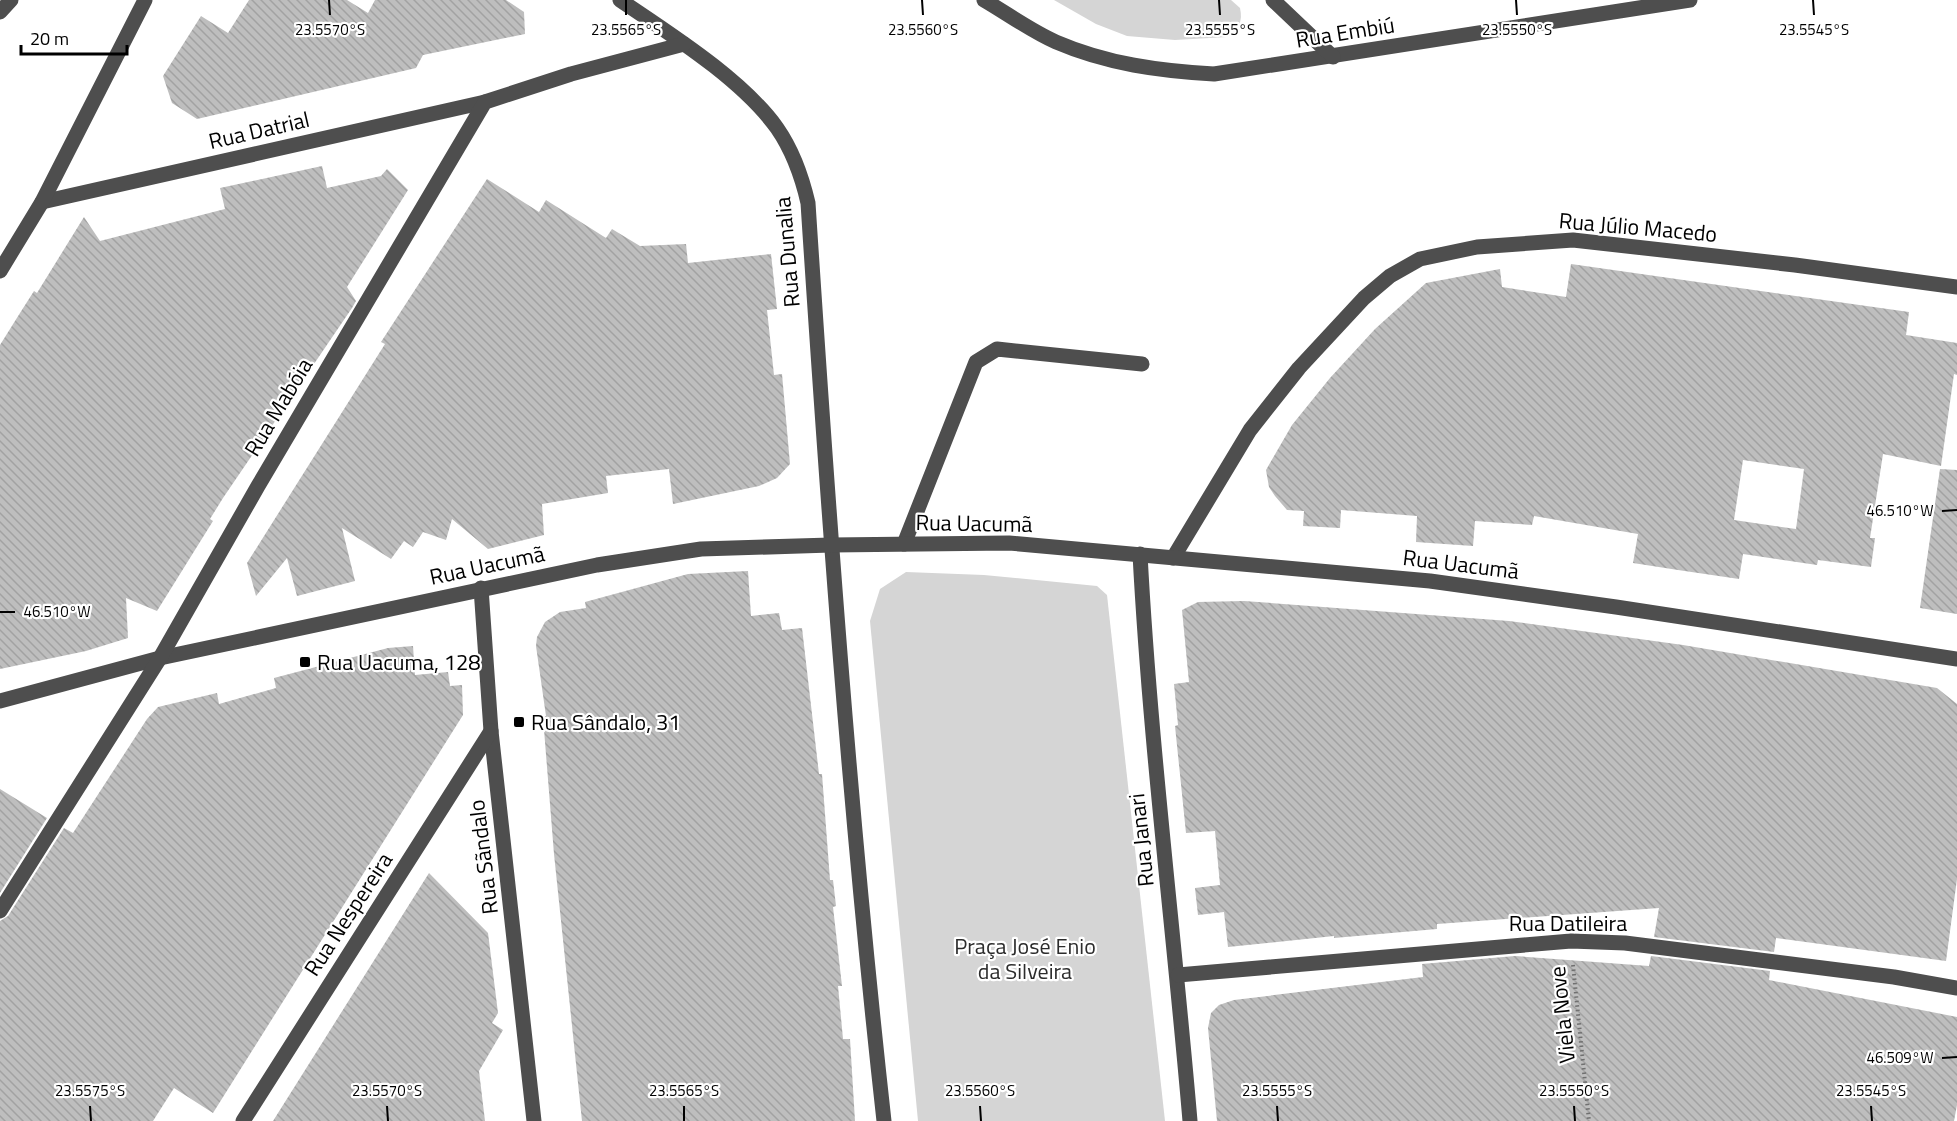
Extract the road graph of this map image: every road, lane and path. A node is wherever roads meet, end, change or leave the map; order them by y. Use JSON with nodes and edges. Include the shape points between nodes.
{"nodes":[{"id":1,"x":11,"y":0,"type":"edge"},
{"id":2,"x":145,"y":0,"type":"edge"},
{"id":3,"x":621,"y":0,"type":"edge"},
{"id":4,"x":984,"y":0,"type":"edge"},
{"id":5,"x":1273,"y":0,"type":"edge"},
{"id":6,"x":1690,"y":0,"type":"edge"},
{"id":7,"x":0,"y":12,"type":"edge"},
{"id":8,"x":684,"y":44,"type":"junction"},
{"id":9,"x":1333,"y":57,"type":"junction"},
{"id":10,"x":485,"y":102,"type":"junction"},
{"id":11,"x":42,"y":202,"type":"junction"},
{"id":12,"x":0,"y":271,"type":"edge"},
{"id":13,"x":1957,"y":287,"type":"edge"},
{"id":14,"x":1142,"y":364,"type":"dead end"},
{"id":15,"x":904,"y":544,"type":"junction"},
{"id":16,"x":831,"y":545,"type":"junction"},
{"id":17,"x":1140,"y":554,"type":"junction"},
{"id":18,"x":1173,"y":558,"type":"junction"},
{"id":19,"x":481,"y":588,"type":"junction"},
{"id":20,"x":160,"y":658,"type":"junction"},
{"id":21,"x":1957,"y":659,"type":"edge"},
{"id":22,"x":0,"y":701,"type":"edge"},
{"id":23,"x":491,"y":731,"type":"junction"},
{"id":24,"x":0,"y":911,"type":"edge"},
{"id":25,"x":1571,"y":941,"type":"junction"},
{"id":26,"x":1178,"y":975,"type":"junction"},
{"id":27,"x":1957,"y":988,"type":"edge"},
{"id":28,"x":243,"y":1121,"type":"edge"},
{"id":29,"x":534,"y":1121,"type":"edge"},
{"id":30,"x":884,"y":1121,"type":"edge"},
{"id":31,"x":1190,"y":1121,"type":"edge"},
{"id":32,"x":1589,"y":1121,"type":"edge"}],
"edges":[{"from":1,"to":7,"type":"street"},
{"from":2,"to":11,"type":"street"},
{"from":3,"to":8,"type":"street","name":"Rua Dunalia"},
{"from":4,"to":9,"type":"street","name":"Rua Embiú","via":[[1056,42],[1107,60],[1158,71],[1214,74]]},
{"from":5,"to":9,"type":"street"},
{"from":6,"to":9,"type":"street","name":"Rua Embiú"},
{"from":8,"to":10,"type":"street"},
{"from":8,"to":16,"type":"street","name":"Rua Dunalia","via":[[746,94],[769,119],[801,172],[808,204]]},
{"from":10,"to":11,"type":"street","name":"Rua Datrial"},
{"from":10,"to":20,"type":"street","name":"Rua Mabóia"},
{"from":11,"to":12,"type":"street"},
{"from":13,"to":18,"type":"street","name":"Rua Júlio Macedo","via":[[1795,264],[1573,240],[1477,247],[1420,259],[1390,276],[1364,298],[1299,368],[1250,430]]},
{"from":14,"to":15,"type":"street","via":[[997,349],[985,354],[976,362]]},
{"from":15,"to":16,"type":"street","name":"Rua Uacumã"},
{"from":15,"to":17,"type":"street","name":"Rua Uacumã","via":[[1009,543]]},
{"from":16,"to":19,"type":"street","name":"Rua Uacumã","via":[[701,549]]},
{"from":16,"to":30,"type":"street","via":[[866,961]]},
{"from":17,"to":18,"type":"street","name":"Rua Uacumã"},
{"from":17,"to":26,"type":"street","name":"Rua Janari","via":[[1147,688]]},
{"from":18,"to":21,"type":"street","name":"Rua Uacumã","via":[[1430,581]]},
{"from":19,"to":20,"type":"street","name":"Rua Uacumã"},
{"from":19,"to":23,"type":"street","name":"Rua Sãndalo"},
{"from":20,"to":22,"type":"street","name":"Rua Uacumã"},
{"from":20,"to":24,"type":"street","name":"Rua Mabóia"},
{"from":23,"to":28,"type":"street","name":"Rua Nespereira"},
{"from":23,"to":29,"type":"street","name":"Rua Sãndalo"},
{"from":25,"to":26,"type":"street","name":"Rua Datileira"},
{"from":25,"to":27,"type":"street","name":"Rua Datileira","via":[[1625,943]]},
{"from":25,"to":32,"type":"path","name":"Viela Nove"},
{"from":26,"to":31,"type":"street","name":"Rua Janari"}]}
